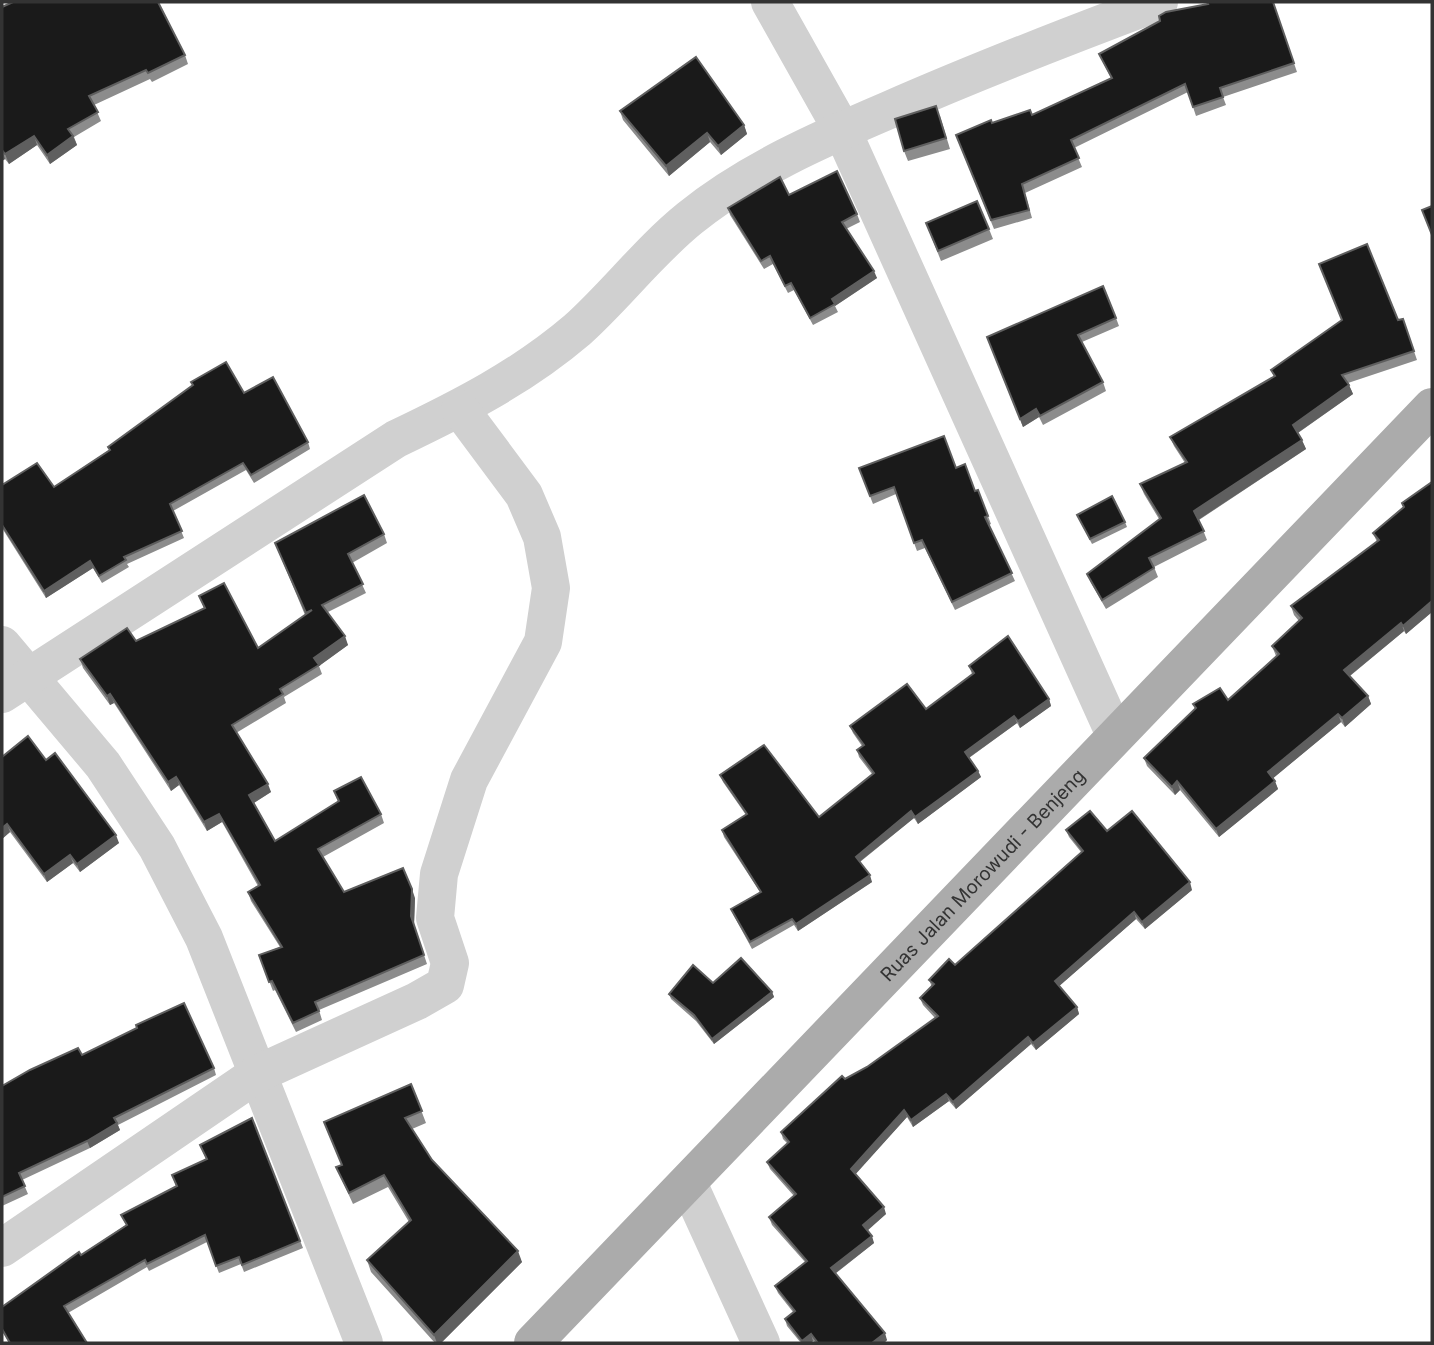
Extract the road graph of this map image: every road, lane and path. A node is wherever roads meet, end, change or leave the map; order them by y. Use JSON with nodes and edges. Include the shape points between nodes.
{"nodes":[{"id":1,"x":770,"y":2,"type":"edge"},
{"id":2,"x":1159,"y":2,"type":"edge"},
{"id":3,"x":842,"y":130,"type":"junction"},
{"id":4,"x":1432,"y":407,"type":"edge"},
{"id":5,"x":460,"y":409,"type":"junction"},
{"id":6,"x":2,"y":645,"type":"edge"},
{"id":7,"x":15,"y":685,"type":"edge"},
{"id":8,"x":1115,"y":735,"type":"junction"},
{"id":9,"x":257,"y":1074,"type":"junction"},
{"id":10,"x":688,"y":1183,"type":"junction"},
{"id":11,"x":2,"y":1248,"type":"edge"},
{"id":12,"x":364,"y":1343,"type":"edge"},
{"id":13,"x":533,"y":1343,"type":"edge"},
{"id":14,"x":761,"y":1343,"type":"edge"}],
"edges":[{"from":1,"to":3,"type":"street"},
{"from":2,"to":3,"type":"street","via":[[990,66]]},
{"from":3,"to":5,"type":"street","via":[[754,176],[689,219],[576,330],[520,374]]},
{"from":3,"to":8,"type":"street"},
{"from":4,"to":8,"type":"main road","name":"Ruas Jalan Morowudi - Benjeng"},
{"from":5,"to":7,"type":"street","via":[[396,439]]},
{"from":5,"to":9,"type":"street","via":[[524,495],[542,537],[551,588],[543,642],[469,780],[439,874],[435,918],[450,963],[444,985]]},
{"from":6,"to":7,"type":"street"},
{"from":7,"to":9,"type":"street","via":[[103,765],[157,847],[204,937]]},
{"from":8,"to":10,"type":"main road","name":"Ruas Jalan Morowudi - Benjeng"},
{"from":9,"to":11,"type":"street"},
{"from":9,"to":12,"type":"street"},
{"from":10,"to":13,"type":"main road","name":"Ruas Jalan Morowudi - Benjeng"},
{"from":10,"to":14,"type":"street"}]}
